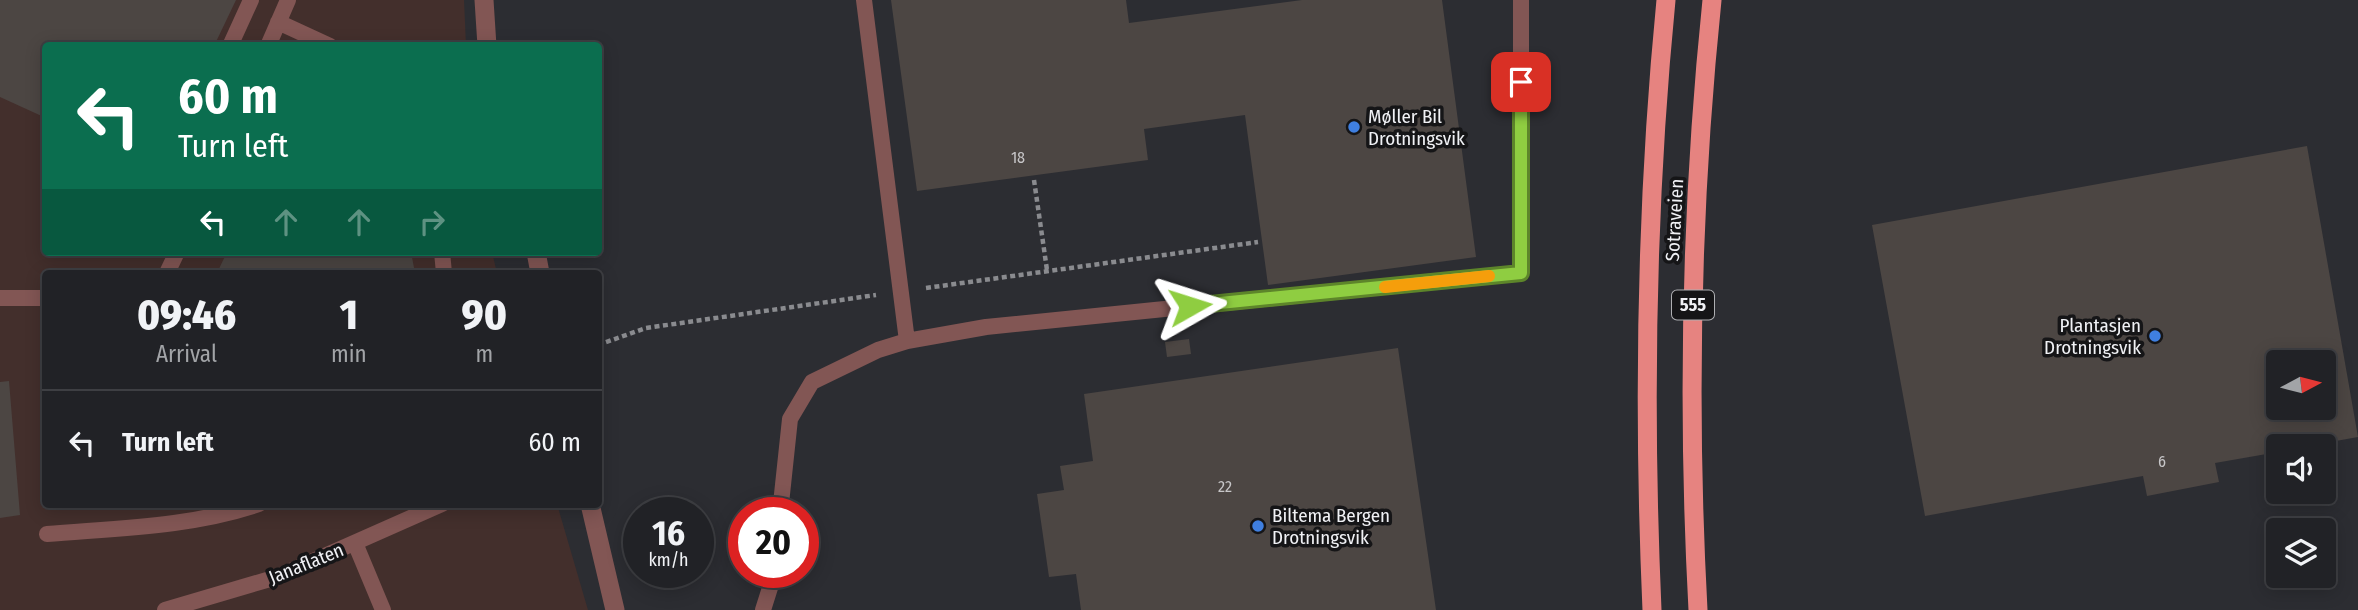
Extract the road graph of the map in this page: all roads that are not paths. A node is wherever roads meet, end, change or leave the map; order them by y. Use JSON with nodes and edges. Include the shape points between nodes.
{"nodes":[{"id":1,"x":251,"y":0,"type":"edge"},
{"id":2,"x":288,"y":0,"type":"edge"},
{"id":3,"x":484,"y":0,"type":"edge"},
{"id":4,"x":864,"y":0,"type":"edge"},
{"id":5,"x":1521,"y":0,"type":"edge"},
{"id":6,"x":1666,"y":0,"type":"edge"},
{"id":7,"x":1712,"y":0,"type":"edge"},
{"id":8,"x":278,"y":22,"type":"junction"},
{"id":9,"x":232,"y":42,"type":"edge"},
{"id":10,"x":270,"y":42,"type":"edge"},
{"id":11,"x":321,"y":42,"type":"edge"},
{"id":12,"x":487,"y":42,"type":"edge"},
{"id":13,"x":0,"y":298,"type":"edge"},
{"id":14,"x":42,"y":298,"type":"edge"},
{"id":15,"x":907,"y":341,"type":"junction"},
{"id":16,"x":782,"y":497,"type":"edge"},
{"id":17,"x":247,"y":508,"type":"edge"},
{"id":18,"x":433,"y":508,"type":"edge"},
{"id":19,"x":591,"y":508,"type":"edge"},
{"id":20,"x":47,"y":534,"type":"dead end"},
{"id":21,"x":355,"y":544,"type":"junction"},
{"id":22,"x":770,"y":588,"type":"edge"},
{"id":23,"x":165,"y":610,"type":"edge"},
{"id":24,"x":383,"y":610,"type":"edge"},
{"id":25,"x":615,"y":610,"type":"edge"},
{"id":26,"x":763,"y":610,"type":"edge"},
{"id":27,"x":1652,"y":610,"type":"edge"},
{"id":28,"x":1698,"y":610,"type":"edge"}],
"edges":[{"from":1,"to":9,"type":"lane"},
{"from":2,"to":8,"type":"lane"},
{"from":3,"to":12,"type":"street"},
{"from":4,"to":15,"type":"lane"},
{"from":5,"to":15,"type":"lane","via":[[1521,273],[986,327]]},
{"from":6,"to":27,"type":"highway","name":"Sotraveien","number":"555","via":[[1646,359]]},
{"from":7,"to":28,"type":"highway","name":"Sotraveien","number":"555","via":[[1691,359]]},
{"from":8,"to":10,"type":"lane"},
{"from":8,"to":11,"type":"lane"},
{"from":13,"to":14,"type":"lane"},
{"from":15,"to":16,"type":"lane","via":[[811,382],[790,419]]},
{"from":17,"to":20,"type":"lane","via":[[185,522]]},
{"from":18,"to":21,"type":"lane","name":"Janaflaten"},
{"from":19,"to":25,"type":"street"},
{"from":21,"to":23,"type":"lane","name":"Janaflaten","via":[[277,577]]},
{"from":21,"to":24,"type":"lane"},
{"from":22,"to":26,"type":"lane"}]}
